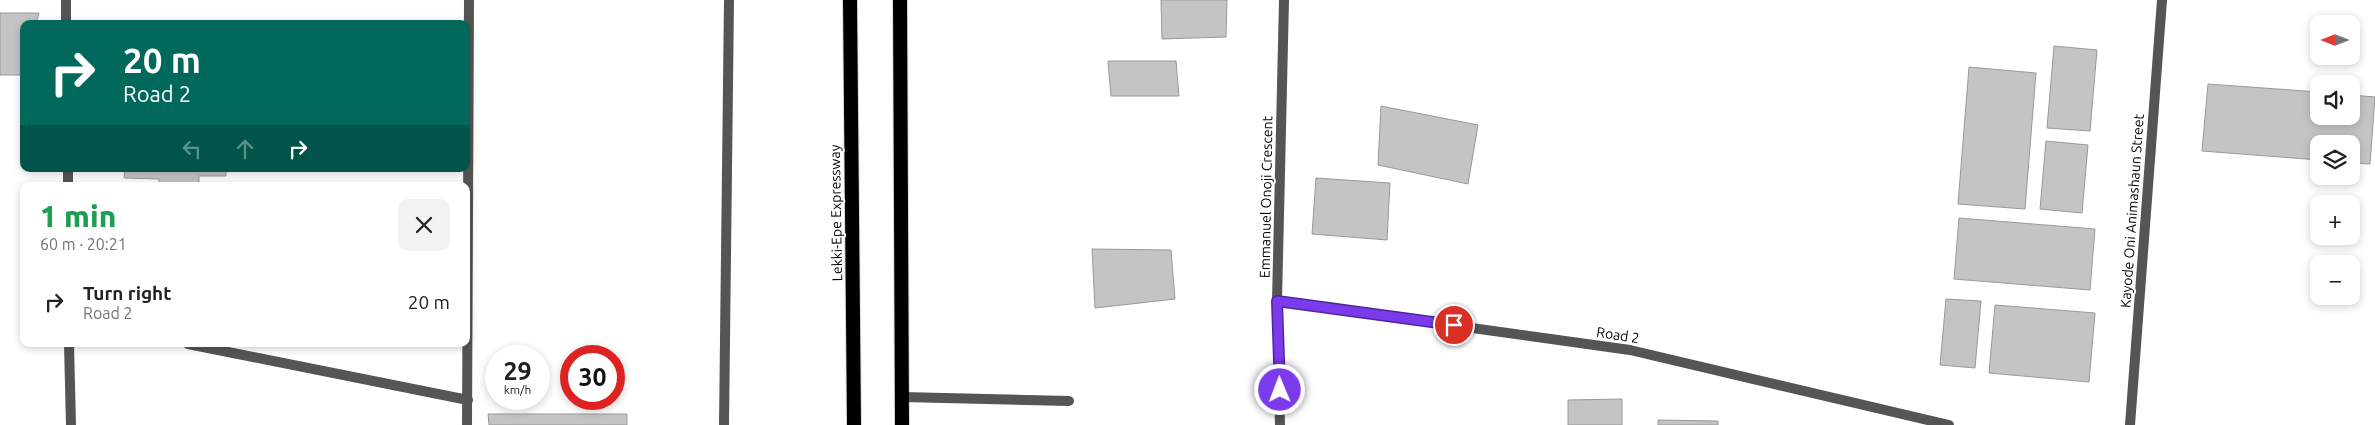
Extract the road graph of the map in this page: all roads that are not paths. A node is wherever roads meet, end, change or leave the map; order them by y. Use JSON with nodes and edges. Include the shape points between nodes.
{"nodes":[{"id":1,"x":66,"y":0,"type":"edge"},
{"id":2,"x":469,"y":0,"type":"edge"},
{"id":3,"x":729,"y":0,"type":"edge"},
{"id":4,"x":850,"y":0,"type":"edge"},
{"id":5,"x":900,"y":0,"type":"edge"},
{"id":6,"x":1284,"y":0,"type":"edge"},
{"id":7,"x":2160,"y":0,"type":"edge"},
{"id":8,"x":66,"y":20,"type":"edge"},
{"id":9,"x":469,"y":20,"type":"edge"},
{"id":10,"x":1277,"y":301,"type":"junction"},
{"id":11,"x":70,"y":347,"type":"edge"},
{"id":12,"x":203,"y":347,"type":"edge"},
{"id":13,"x":468,"y":347,"type":"edge"},
{"id":14,"x":902,"y":397,"type":"junction"},
{"id":15,"x":468,"y":400,"type":"junction"},
{"id":16,"x":1069,"y":401,"type":"dead end"},
{"id":17,"x":71,"y":425,"type":"edge"},
{"id":18,"x":467,"y":425,"type":"edge"},
{"id":19,"x":724,"y":425,"type":"edge"},
{"id":20,"x":854,"y":425,"type":"edge"},
{"id":21,"x":902,"y":425,"type":"edge"},
{"id":22,"x":1280,"y":425,"type":"edge"},
{"id":23,"x":1949,"y":425,"type":"edge"},
{"id":24,"x":2130,"y":425,"type":"edge"}],
"edges":[{"from":1,"to":8,"type":"street"},
{"from":2,"to":9,"type":"street"},
{"from":3,"to":19,"type":"street"},
{"from":4,"to":20,"type":"highway","name":"Lekki-Epe Expressway"},
{"from":5,"to":14,"type":"highway"},
{"from":6,"to":10,"type":"street","name":"Emmanuel Onoji Crescent"},
{"from":7,"to":24,"type":"street","name":"Kayode Oni Animashaun Street"},
{"from":10,"to":22,"type":"street","name":"Emmanuel Onoji Crescent"},
{"from":10,"to":23,"type":"street","name":"Road 2","via":[[1630,350]]},
{"from":11,"to":17,"type":"street"},
{"from":12,"to":15,"type":"street"},
{"from":13,"to":15,"type":"street"},
{"from":14,"to":16,"type":"street"},
{"from":14,"to":21,"type":"highway"},
{"from":15,"to":18,"type":"street"}]}
